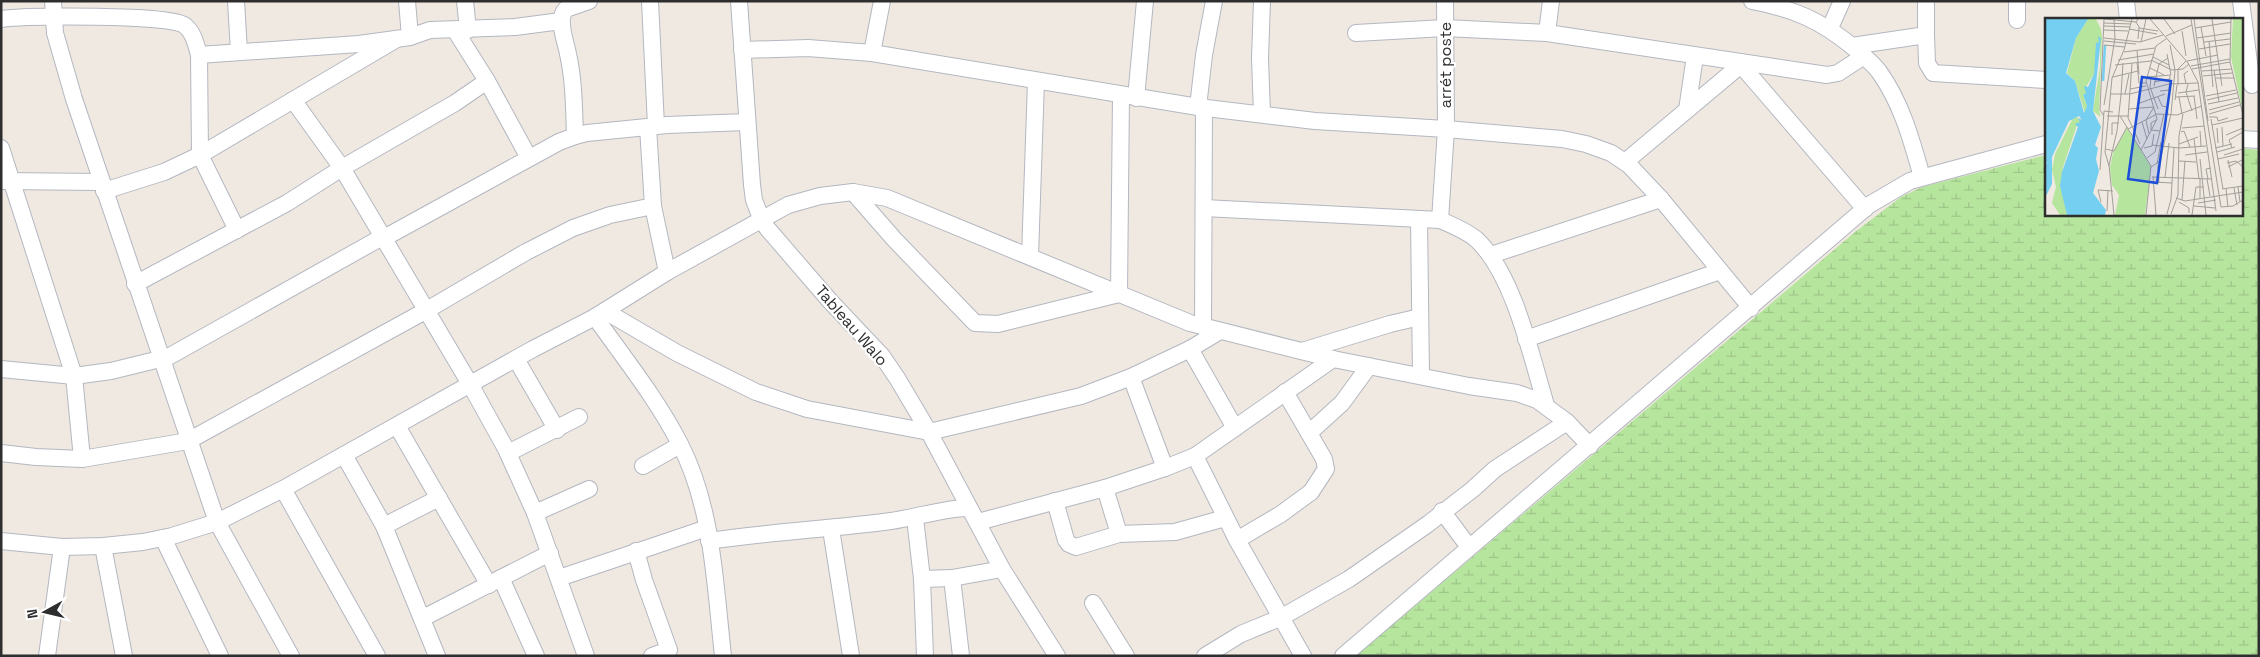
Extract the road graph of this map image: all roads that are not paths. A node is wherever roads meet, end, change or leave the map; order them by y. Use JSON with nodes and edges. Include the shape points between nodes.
{"nodes":[{"id":1,"x":53,"y":1,"type":"edge"},
{"id":2,"x":236,"y":1,"type":"edge"},
{"id":3,"x":407,"y":1,"type":"edge"},
{"id":4,"x":465,"y":1,"type":"edge"},
{"id":5,"x":589,"y":1,"type":"edge"},
{"id":6,"x":650,"y":1,"type":"edge"},
{"id":7,"x":739,"y":1,"type":"edge"},
{"id":8,"x":882,"y":1,"type":"edge"},
{"id":9,"x":1145,"y":1,"type":"edge"},
{"id":10,"x":1214,"y":1,"type":"edge"},
{"id":11,"x":1262,"y":1,"type":"edge"},
{"id":12,"x":1445,"y":1,"type":"edge"},
{"id":13,"x":1551,"y":1,"type":"edge"},
{"id":14,"x":1752,"y":1,"type":"edge"},
{"id":15,"x":1926,"y":1,"type":"edge"},
{"id":16,"x":2017,"y":1,"type":"edge"},
{"id":17,"x":2126,"y":1,"type":"edge"},
{"id":18,"x":2240,"y":1,"type":"edge"},
{"id":19,"x":1846,"y":2,"type":"edge"},
{"id":20,"x":52,"y":18,"type":"junction"},
{"id":21,"x":2128,"y":18,"type":"edge"},
{"id":22,"x":1,"y":19,"type":"edge"},
{"id":23,"x":2017,"y":20,"type":"dead end"},
{"id":24,"x":562,"y":21,"type":"junction"},
{"id":25,"x":1445,"y":28,"type":"junction"},
{"id":26,"x":1830,"y":28,"type":"junction"},
{"id":27,"x":462,"y":30,"type":"junction"},
{"id":28,"x":1356,"y":33,"type":"dead end"},
{"id":29,"x":1547,"y":33,"type":"junction"},
{"id":30,"x":1926,"y":35,"type":"junction"},
{"id":31,"x":403,"y":38,"type":"junction"},
{"id":32,"x":742,"y":50,"type":"junction"},
{"id":33,"x":1858,"y":51,"type":"junction"},
{"id":34,"x":239,"y":52,"type":"junction"},
{"id":35,"x":872,"y":53,"type":"junction"},
{"id":36,"x":198,"y":55,"type":"junction"},
{"id":37,"x":1695,"y":56,"type":"junction"},
{"id":38,"x":1742,"y":64,"type":"junction"},
{"id":39,"x":2045,"y":80,"type":"edge"},
{"id":40,"x":487,"y":81,"type":"junction"},
{"id":41,"x":1036,"y":81,"type":"junction"},
{"id":42,"x":2251,"y":85,"type":"edge"},
{"id":43,"x":1128,"y":96,"type":"junction"},
{"id":44,"x":294,"y":100,"type":"junction"},
{"id":45,"x":1201,"y":107,"type":"junction"},
{"id":46,"x":1687,"y":110,"type":"junction"},
{"id":47,"x":1262,"y":114,"type":"junction"},
{"id":48,"x":747,"y":122,"type":"junction"},
{"id":49,"x":652,"y":126,"type":"junction"},
{"id":50,"x":1446,"y":129,"type":"junction"},
{"id":51,"x":576,"y":136,"type":"junction"},
{"id":52,"x":2242,"y":139,"type":"edge"},
{"id":53,"x":2259,"y":140,"type":"edge"},
{"id":54,"x":2045,"y":144,"type":"edge"},
{"id":55,"x":1,"y":148,"type":"edge"},
{"id":56,"x":200,"y":155,"type":"junction"},
{"id":57,"x":530,"y":158,"type":"junction"},
{"id":58,"x":1625,"y":162,"type":"junction"},
{"id":59,"x":342,"y":168,"type":"junction"},
{"id":60,"x":1922,"y":177,"type":"junction"},
{"id":61,"x":7,"y":181,"type":"edge"},
{"id":62,"x":103,"y":187,"type":"junction"},
{"id":63,"x":853,"y":192,"type":"junction"},
{"id":64,"x":1661,"y":199,"type":"junction"},
{"id":65,"x":653,"y":206,"type":"junction"},
{"id":66,"x":1204,"y":208,"type":"junction"},
{"id":67,"x":1865,"y":209,"type":"junction"},
{"id":68,"x":761,"y":218,"type":"junction"},
{"id":69,"x":1419,"y":219,"type":"junction"},
{"id":70,"x":1440,"y":220,"type":"junction"},
{"id":71,"x":237,"y":230,"type":"junction"},
{"id":72,"x":384,"y":237,"type":"junction"},
{"id":73,"x":1491,"y":255,"type":"junction"},
{"id":74,"x":1030,"y":256,"type":"junction"},
{"id":75,"x":1720,"y":271,"type":"junction"},
{"id":76,"x":667,"y":272,"type":"junction"},
{"id":77,"x":135,"y":284,"type":"junction"},
{"id":78,"x":1119,"y":294,"type":"junction"},
{"id":79,"x":1751,"y":308,"type":"junction"},
{"id":80,"x":427,"y":310,"type":"junction"},
{"id":81,"x":600,"y":314,"type":"junction"},
{"id":82,"x":1420,"y":317,"type":"junction"},
{"id":83,"x":1204,"y":326,"type":"junction"},
{"id":84,"x":1220,"y":331,"type":"junction"},
{"id":85,"x":1526,"y":339,"type":"junction"},
{"id":86,"x":1190,"y":349,"type":"junction"},
{"id":87,"x":1302,"y":351,"type":"junction"},
{"id":88,"x":1333,"y":358,"type":"junction"},
{"id":89,"x":516,"y":359,"type":"junction"},
{"id":90,"x":160,"y":360,"type":"junction"},
{"id":91,"x":1369,"y":366,"type":"junction"},
{"id":92,"x":1,"y":369,"type":"edge"},
{"id":93,"x":1421,"y":375,"type":"junction"},
{"id":94,"x":74,"y":376,"type":"junction"},
{"id":95,"x":1131,"y":377,"type":"junction"},
{"id":96,"x":470,"y":384,"type":"junction"},
{"id":97,"x":1285,"y":392,"type":"junction"},
{"id":98,"x":1546,"y":405,"type":"junction"},
{"id":99,"x":579,"y":417,"type":"dead end"},
{"id":100,"x":1567,"y":422,"type":"junction"},
{"id":101,"x":397,"y":426,"type":"junction"},
{"id":102,"x":1235,"y":428,"type":"junction"},
{"id":103,"x":557,"y":430,"type":"junction"},
{"id":104,"x":929,"y":432,"type":"junction"},
{"id":105,"x":1309,"y":433,"type":"junction"},
{"id":106,"x":188,"y":441,"type":"junction"},
{"id":107,"x":680,"y":445,"type":"junction"},
{"id":108,"x":1590,"y":446,"type":"junction"},
{"id":109,"x":1,"y":453,"type":"edge"},
{"id":110,"x":508,"y":453,"type":"junction"},
{"id":111,"x":344,"y":455,"type":"junction"},
{"id":112,"x":1195,"y":456,"type":"junction"},
{"id":113,"x":82,"y":459,"type":"junction"},
{"id":114,"x":643,"y":466,"type":"dead end"},
{"id":115,"x":1165,"y":468,"type":"junction"},
{"id":116,"x":1105,"y":488,"type":"junction"},
{"id":117,"x":283,"y":489,"type":"junction"},
{"id":118,"x":589,"y":489,"type":"dead end"},
{"id":119,"x":439,"y":498,"type":"junction"},
{"id":120,"x":1055,"y":500,"type":"junction"},
{"id":121,"x":970,"y":508,"type":"junction"},
{"id":122,"x":1442,"y":511,"type":"junction"},
{"id":123,"x":535,"y":513,"type":"junction"},
{"id":124,"x":915,"y":518,"type":"junction"},
{"id":125,"x":1224,"y":518,"type":"junction"},
{"id":126,"x":216,"y":522,"type":"junction"},
{"id":127,"x":978,"y":522,"type":"junction"},
{"id":128,"x":384,"y":526,"type":"junction"},
{"id":129,"x":831,"y":529,"type":"junction"},
{"id":130,"x":1118,"y":534,"type":"junction"},
{"id":131,"x":708,"y":535,"type":"junction"},
{"id":132,"x":163,"y":538,"type":"junction"},
{"id":133,"x":1237,"y":540,"type":"junction"},
{"id":134,"x":1,"y":541,"type":"edge"},
{"id":135,"x":103,"y":546,"type":"junction"},
{"id":136,"x":62,"y":547,"type":"junction"},
{"id":137,"x":1469,"y":547,"type":"junction"},
{"id":138,"x":636,"y":551,"type":"junction"},
{"id":139,"x":550,"y":553,"type":"junction"},
{"id":140,"x":1002,"y":569,"type":"junction"},
{"id":141,"x":559,"y":578,"type":"junction"},
{"id":142,"x":952,"y":578,"type":"junction"},
{"id":143,"x":922,"y":579,"type":"junction"},
{"id":144,"x":495,"y":581,"type":"junction"},
{"id":145,"x":1093,"y":603,"type":"dead end"},
{"id":146,"x":1282,"y":617,"type":"junction"},
{"id":147,"x":423,"y":618,"type":"junction"},
{"id":148,"x":48,"y":656,"type":"edge"},
{"id":149,"x":124,"y":656,"type":"edge"},
{"id":150,"x":220,"y":656,"type":"edge"},
{"id":151,"x":291,"y":656,"type":"edge"},
{"id":152,"x":377,"y":656,"type":"edge"},
{"id":153,"x":437,"y":656,"type":"edge"},
{"id":154,"x":536,"y":656,"type":"edge"},
{"id":155,"x":586,"y":656,"type":"edge"},
{"id":156,"x":652,"y":656,"type":"edge"},
{"id":157,"x":723,"y":656,"type":"edge"},
{"id":158,"x":851,"y":656,"type":"edge"},
{"id":159,"x":925,"y":656,"type":"edge"},
{"id":160,"x":961,"y":656,"type":"edge"},
{"id":161,"x":1057,"y":656,"type":"edge"},
{"id":162,"x":1126,"y":656,"type":"edge"},
{"id":163,"x":1205,"y":656,"type":"edge"},
{"id":164,"x":1303,"y":656,"type":"edge"},
{"id":165,"x":1343,"y":656,"type":"edge"}],
"edges":[{"from":1,"to":20,"type":"street"},
{"from":2,"to":34,"type":"street"},
{"from":3,"to":31,"type":"street"},
{"from":4,"to":27,"type":"street"},
{"from":5,"to":24,"type":"street","via":[[566,9]]},
{"from":6,"to":49,"type":"street"},
{"from":7,"to":32,"type":"street","name":"Tableau Walo"},
{"from":8,"to":35,"type":"street"},
{"from":9,"to":43,"type":"street"},
{"from":10,"to":45,"type":"street","via":[[1204,55]]},
{"from":11,"to":47,"type":"street"},
{"from":12,"to":25,"type":"street","name":"arrét poste"},
{"from":13,"to":29,"type":"street"},
{"from":14,"to":26,"type":"street","via":[[1796,12]]},
{"from":15,"to":30,"type":"street"},
{"from":16,"to":23,"type":"street"},
{"from":17,"to":21,"type":"street"},
{"from":18,"to":42,"type":"street"},
{"from":19,"to":26,"type":"street"},
{"from":20,"to":22,"type":"street"},
{"from":20,"to":36,"type":"street","via":[[176,21],[186,26],[196,42]]},
{"from":20,"to":62,"type":"street","via":[[60,54]]},
{"from":24,"to":27,"type":"street"},
{"from":24,"to":51,"type":"street","via":[[570,64]]},
{"from":25,"to":28,"type":"street"},
{"from":25,"to":29,"type":"street"},
{"from":25,"to":50,"type":"street","name":"arrét poste"},
{"from":26,"to":33,"type":"street"},
{"from":27,"to":31,"type":"street","via":[[430,30]]},
{"from":27,"to":40,"type":"street"},
{"from":29,"to":37,"type":"street"},
{"from":30,"to":33,"type":"street"},
{"from":30,"to":39,"type":"street","via":[[1927,63],[1933,73]]},
{"from":31,"to":34,"type":"street"},
{"from":31,"to":44,"type":"street"},
{"from":32,"to":35,"type":"street","via":[[808,48]]},
{"from":32,"to":48,"type":"street","name":"Tableau Walo"},
{"from":33,"to":38,"type":"street","via":[[1833,75]]},
{"from":33,"to":60,"type":"street","via":[[1890,89]]},
{"from":34,"to":36,"type":"street"},
{"from":35,"to":41,"type":"street"},
{"from":36,"to":56,"type":"street"},
{"from":37,"to":38,"type":"street"},
{"from":37,"to":46,"type":"street"},
{"from":38,"to":46,"type":"street"},
{"from":38,"to":67,"type":"street"},
{"from":40,"to":57,"type":"street"},
{"from":40,"to":59,"type":"street"},
{"from":41,"to":43,"type":"street"},
{"from":41,"to":74,"type":"street"},
{"from":43,"to":45,"type":"street"},
{"from":43,"to":78,"type":"street"},
{"from":44,"to":56,"type":"street"},
{"from":44,"to":59,"type":"street"},
{"from":45,"to":47,"type":"street"},
{"from":45,"to":66,"type":"street"},
{"from":46,"to":58,"type":"street"},
{"from":47,"to":50,"type":"street"},
{"from":48,"to":49,"type":"street"},
{"from":48,"to":68,"type":"street","name":"Tableau Walo","via":[[753,193]]},
{"from":49,"to":51,"type":"street"},
{"from":49,"to":65,"type":"street"},
{"from":50,"to":58,"type":"street","via":[[1586,144]]},
{"from":50,"to":70,"type":"street","name":"arrét poste"},
{"from":51,"to":57,"type":"street"},
{"from":52,"to":53,"type":"street"},
{"from":54,"to":60,"type":"street"},
{"from":55,"to":61,"type":"street"},
{"from":56,"to":62,"type":"street","via":[[164,172]]},
{"from":56,"to":71,"type":"street"},
{"from":57,"to":72,"type":"street"},
{"from":58,"to":64,"type":"street"},
{"from":59,"to":71,"type":"street"},
{"from":59,"to":72,"type":"street"},
{"from":60,"to":67,"type":"street","via":[[1910,180]]},
{"from":61,"to":62,"type":"street"},
{"from":61,"to":94,"type":"street"},
{"from":62,"to":77,"type":"street"},
{"from":63,"to":68,"type":"street","via":[[803,199]]},
{"from":63,"to":74,"type":"street","via":[[887,198]]},
{"from":63,"to":78,"type":"street","via":[[975,323],[998,324]]},
{"from":64,"to":73,"type":"street"},
{"from":64,"to":75,"type":"street"},
{"from":65,"to":76,"type":"street"},
{"from":65,"to":80,"type":"street","via":[[610,215],[573,228]]},
{"from":66,"to":69,"type":"street"},
{"from":66,"to":83,"type":"street"},
{"from":67,"to":79,"type":"street"},
{"from":68,"to":76,"type":"street"},
{"from":68,"to":104,"type":"street","name":"Tableau Walo","via":[[830,301],[882,356]]},
{"from":69,"to":70,"type":"street"},
{"from":69,"to":82,"type":"street"},
{"from":70,"to":73,"type":"street","via":[[1475,238]]},
{"from":71,"to":77,"type":"street"},
{"from":72,"to":80,"type":"street"},
{"from":72,"to":90,"type":"street"},
{"from":73,"to":85,"type":"street","via":[[1504,276]]},
{"from":74,"to":78,"type":"street"},
{"from":75,"to":79,"type":"street"},
{"from":75,"to":85,"type":"street"},
{"from":76,"to":81,"type":"street"},
{"from":77,"to":90,"type":"street"},
{"from":78,"to":83,"type":"street"},
{"from":79,"to":108,"type":"street"},
{"from":80,"to":96,"type":"street"},
{"from":80,"to":106,"type":"street"},
{"from":81,"to":89,"type":"street"},
{"from":81,"to":104,"type":"street","via":[[756,392],[807,409]]},
{"from":81,"to":107,"type":"street"},
{"from":82,"to":87,"type":"street"},
{"from":82,"to":93,"type":"street"},
{"from":83,"to":84,"type":"street"},
{"from":84,"to":86,"type":"street"},
{"from":84,"to":87,"type":"street"},
{"from":85,"to":98,"type":"street"},
{"from":86,"to":95,"type":"street"},
{"from":86,"to":102,"type":"street"},
{"from":87,"to":88,"type":"street"},
{"from":88,"to":91,"type":"street"},
{"from":88,"to":97,"type":"street"},
{"from":89,"to":96,"type":"street"},
{"from":89,"to":103,"type":"street"},
{"from":90,"to":94,"type":"street"},
{"from":90,"to":106,"type":"street"},
{"from":91,"to":93,"type":"street"},
{"from":91,"to":105,"type":"street","via":[[1342,403]]},
{"from":92,"to":94,"type":"street"},
{"from":93,"to":98,"type":"street","via":[[1517,394]]},
{"from":94,"to":113,"type":"street"},
{"from":95,"to":104,"type":"street","via":[[1081,396]]},
{"from":95,"to":115,"type":"street"},
{"from":96,"to":101,"type":"street"},
{"from":96,"to":110,"type":"street"},
{"from":97,"to":102,"type":"street"},
{"from":97,"to":105,"type":"street"},
{"from":98,"to":100,"type":"street"},
{"from":99,"to":103,"type":"street"},
{"from":100,"to":108,"type":"street"},
{"from":100,"to":122,"type":"street","via":[[1495,469]]},
{"from":101,"to":111,"type":"street"},
{"from":101,"to":119,"type":"street"},
{"from":102,"to":112,"type":"street"},
{"from":103,"to":110,"type":"street"},
{"from":104,"to":121,"type":"street","name":"Tableau Walo"},
{"from":105,"to":133,"type":"street","via":[[1326,464],[1311,492]]},
{"from":106,"to":113,"type":"street"},
{"from":106,"to":126,"type":"street"},
{"from":107,"to":114,"type":"street"},
{"from":107,"to":131,"type":"street","via":[[695,484]]},
{"from":108,"to":137,"type":"street"},
{"from":109,"to":113,"type":"street"},
{"from":110,"to":123,"type":"street"},
{"from":111,"to":117,"type":"street"},
{"from":111,"to":128,"type":"street"},
{"from":112,"to":115,"type":"street"},
{"from":112,"to":125,"type":"street"},
{"from":115,"to":116,"type":"street"},
{"from":116,"to":120,"type":"street"},
{"from":116,"to":130,"type":"street"},
{"from":117,"to":126,"type":"street"},
{"from":117,"to":152,"type":"street"},
{"from":118,"to":123,"type":"street"},
{"from":119,"to":128,"type":"street"},
{"from":119,"to":144,"type":"street"},
{"from":120,"to":127,"type":"street"},
{"from":120,"to":130,"type":"street","via":[[1070,544],[1076,547]]},
{"from":121,"to":124,"type":"street"},
{"from":121,"to":127,"type":"street","name":"Tableau Walo"},
{"from":122,"to":137,"type":"street"},
{"from":122,"to":146,"type":"street","via":[[1349,579]]},
{"from":123,"to":139,"type":"street"},
{"from":124,"to":129,"type":"street"},
{"from":124,"to":143,"type":"street"},
{"from":125,"to":130,"type":"street","via":[[1174,532]]},
{"from":125,"to":133,"type":"street"},
{"from":126,"to":132,"type":"street"},
{"from":126,"to":151,"type":"street"},
{"from":127,"to":140,"type":"street","name":"Tableau Walo"},
{"from":128,"to":147,"type":"street"},
{"from":129,"to":131,"type":"street","via":[[748,536]]},
{"from":129,"to":158,"type":"street"},
{"from":131,"to":138,"type":"street"},
{"from":131,"to":157,"type":"street"},
{"from":132,"to":135,"type":"street"},
{"from":132,"to":150,"type":"street"},
{"from":133,"to":146,"type":"street"},
{"from":134,"to":136,"type":"street"},
{"from":135,"to":136,"type":"street"},
{"from":135,"to":149,"type":"street"},
{"from":136,"to":148,"type":"street"},
{"from":137,"to":165,"type":"street"},
{"from":138,"to":141,"type":"street"},
{"from":138,"to":156,"type":"street","via":[[669,650]]},
{"from":139,"to":141,"type":"street"},
{"from":139,"to":144,"type":"street"},
{"from":140,"to":142,"type":"street"},
{"from":140,"to":161,"type":"street","name":"Tableau Walo"},
{"from":141,"to":155,"type":"street"},
{"from":142,"to":143,"type":"street"},
{"from":142,"to":160,"type":"street"},
{"from":143,"to":159,"type":"street"},
{"from":144,"to":147,"type":"street"},
{"from":144,"to":154,"type":"street"},
{"from":145,"to":162,"type":"street"},
{"from":146,"to":163,"type":"street","via":[[1241,634]]},
{"from":146,"to":164,"type":"street"},
{"from":147,"to":153,"type":"street"}]}
